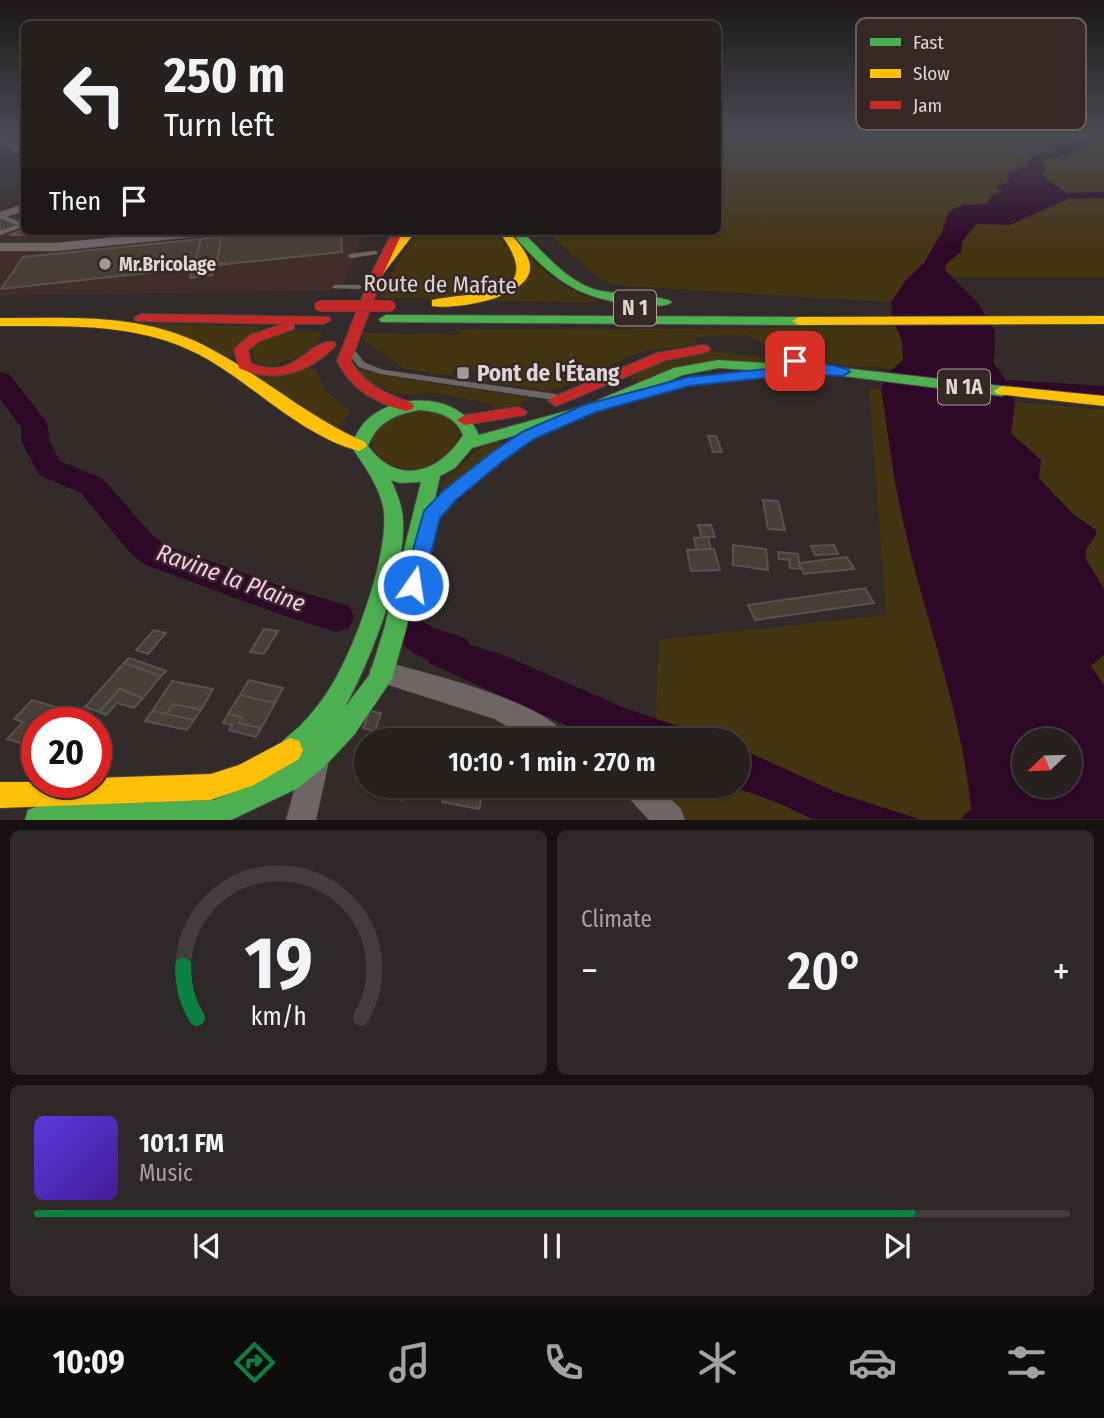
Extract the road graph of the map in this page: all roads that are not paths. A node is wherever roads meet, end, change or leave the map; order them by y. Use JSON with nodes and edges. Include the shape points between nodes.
{"nodes":[{"id":1,"x":21,"y":208,"type":"edge"},
{"id":2,"x":0,"y":216,"type":"edge"},
{"id":3,"x":21,"y":224,"type":"edge"},
{"id":4,"x":21,"y":226,"type":"edge"},
{"id":5,"x":0,"y":233,"type":"edge"},
{"id":6,"x":174,"y":235,"type":"edge"},
{"id":7,"x":385,"y":235,"type":"edge"},
{"id":8,"x":396,"y":235,"type":"edge"},
{"id":9,"x":408,"y":235,"type":"edge"},
{"id":10,"x":508,"y":235,"type":"edge"},
{"id":11,"x":510,"y":235,"type":"edge"},
{"id":12,"x":0,"y":247,"type":"edge"},
{"id":13,"x":375,"y":253,"type":"junction"},
{"id":14,"x":351,"y":256,"type":"dead end"},
{"id":15,"x":378,"y":272,"type":"junction"},
{"id":16,"x":335,"y":287,"type":"dead end"},
{"id":17,"x":359,"y":287,"type":"junction"},
{"id":18,"x":134,"y":306,"type":"dead end"},
{"id":19,"x":786,"y":308,"type":"junction"},
{"id":20,"x":1104,"y":309,"type":"edge"},
{"id":21,"x":388,"y":313,"type":"junction"},
{"id":22,"x":1013,"y":314,"type":"junction"},
{"id":23,"x":0,"y":316,"type":"edge"},
{"id":24,"x":1104,"y":320,"type":"edge"},
{"id":25,"x":0,"y":322,"type":"edge"},
{"id":26,"x":333,"y":329,"type":"junction"},
{"id":27,"x":843,"y":372,"type":"junction"},
{"id":28,"x":564,"y":399,"type":"junction"},
{"id":29,"x":1104,"y":401,"type":"edge"},
{"id":30,"x":407,"y":406,"type":"junction"},
{"id":31,"x":590,"y":408,"type":"junction"},
{"id":32,"x":465,"y":421,"type":"junction"},
{"id":33,"x":372,"y":422,"type":"junction"},
{"id":34,"x":469,"y":443,"type":"junction"},
{"id":35,"x":359,"y":446,"type":"junction"},
{"id":36,"x":377,"y":470,"type":"junction"},
{"id":37,"x":432,"y":473,"type":"junction"},
{"id":38,"x":387,"y":673,"type":"junction"},
{"id":39,"x":534,"y":728,"type":"edge"},
{"id":40,"x":314,"y":766,"type":"junction"},
{"id":41,"x":0,"y":787,"type":"edge"},
{"id":42,"x":0,"y":794,"type":"edge"},
{"id":43,"x":649,"y":798,"type":"edge"},
{"id":44,"x":38,"y":820,"type":"edge"},
{"id":45,"x":230,"y":820,"type":"edge"},
{"id":46,"x":301,"y":820,"type":"edge"},
{"id":47,"x":670,"y":820,"type":"edge"}],
"edges":[{"from":1,"to":2,"type":"street"},
{"from":2,"to":3,"type":"lane"},
{"from":4,"to":5,"type":"lane"},
{"from":6,"to":12,"type":"street","via":[[56,247]]},
{"from":7,"to":13,"type":"main road"},
{"from":8,"to":15,"type":"main road"},
{"from":9,"to":15,"type":"main road"},
{"from":10,"to":21,"type":"main road","via":[[526,270],[522,280],[506,290],[470,299]]},
{"from":11,"to":19,"type":"main road","via":[[563,277],[609,298]]},
{"from":13,"to":14,"type":"lane"},
{"from":13,"to":17,"type":"main road"},
{"from":15,"to":26,"type":"main road"},
{"from":16,"to":17,"type":"lane"},
{"from":17,"to":26,"type":"main road"},
{"from":18,"to":26,"type":"main road","name":"Route de Mafate","number":"N 1"},
{"from":19,"to":21,"type":"main road","name":"Route de Mafate","number":"N 1"},
{"from":19,"to":22,"type":"main road","name":"Route de Mafate","number":"N 1"},
{"from":20,"to":22,"type":"main road","number":"N 1"},
{"from":21,"to":22,"type":"main road","name":"Route de Mafate","number":"N 1","via":[[845,320]]},
{"from":21,"to":26,"type":"main road","name":"Route de Mafate","number":"N 1","bridge":true},
{"from":22,"to":24,"type":"main road","number":"N 1"},
{"from":23,"to":26,"type":"main road","name":"Route de Mafate","number":"N 1"},
{"from":25,"to":35,"type":"main road","via":[[82,325],[170,336],[229,366],[307,423]]},
{"from":26,"to":26,"type":"main road","via":[[311,360],[274,374],[250,370],[241,360],[241,349],[254,338],[289,326]]},
{"from":26,"to":28,"type":"lane","via":[[353,357],[381,372]]},
{"from":26,"to":30,"type":"main road","via":[[354,383]]},
{"from":26,"to":33,"type":"main road","via":[[328,360],[337,382],[365,408]]},
{"from":27,"to":28,"type":"main road","number":"N 1A","via":[[737,350],[698,350],[642,362]]},
{"from":27,"to":29,"type":"main road","number":"N 1A"},
{"from":27,"to":31,"type":"main road","number":"N 1A","via":[[718,364],[679,371]]},
{"from":28,"to":32,"type":"main road","number":"N 1A"},
{"from":30,"to":32,"type":"main road","via":[[446,408]]},
{"from":30,"to":33,"type":"main road"},
{"from":31,"to":34,"type":"main road","number":"N 1A"},
{"from":31,"to":38,"type":"lane","via":[[510,446],[431,515]]},
{"from":32,"to":34,"type":"main road"},
{"from":33,"to":35,"type":"main road"},
{"from":34,"to":37,"type":"main road","via":[[456,461]]},
{"from":35,"to":36,"type":"main road","via":[[367,464]]},
{"from":36,"to":37,"type":"main road","via":[[403,477]]},
{"from":36,"to":41,"type":"lane","via":[[386,509],[385,534],[340,683],[312,723],[271,753],[225,775],[184,783]]},
{"from":36,"to":42,"type":"main road","via":[[390,493],[394,536],[374,611],[342,694],[300,742],[266,765],[226,783],[146,791]]},
{"from":37,"to":38,"type":"main road"},
{"from":38,"to":39,"type":"street","via":[[502,709]]},
{"from":38,"to":40,"type":"main road"},
{"from":40,"to":44,"type":"main road","via":[[214,813]]},
{"from":40,"to":45,"type":"lane","via":[[287,793]]},
{"from":40,"to":46,"type":"street"},
{"from":43,"to":47,"type":"street"}]}
